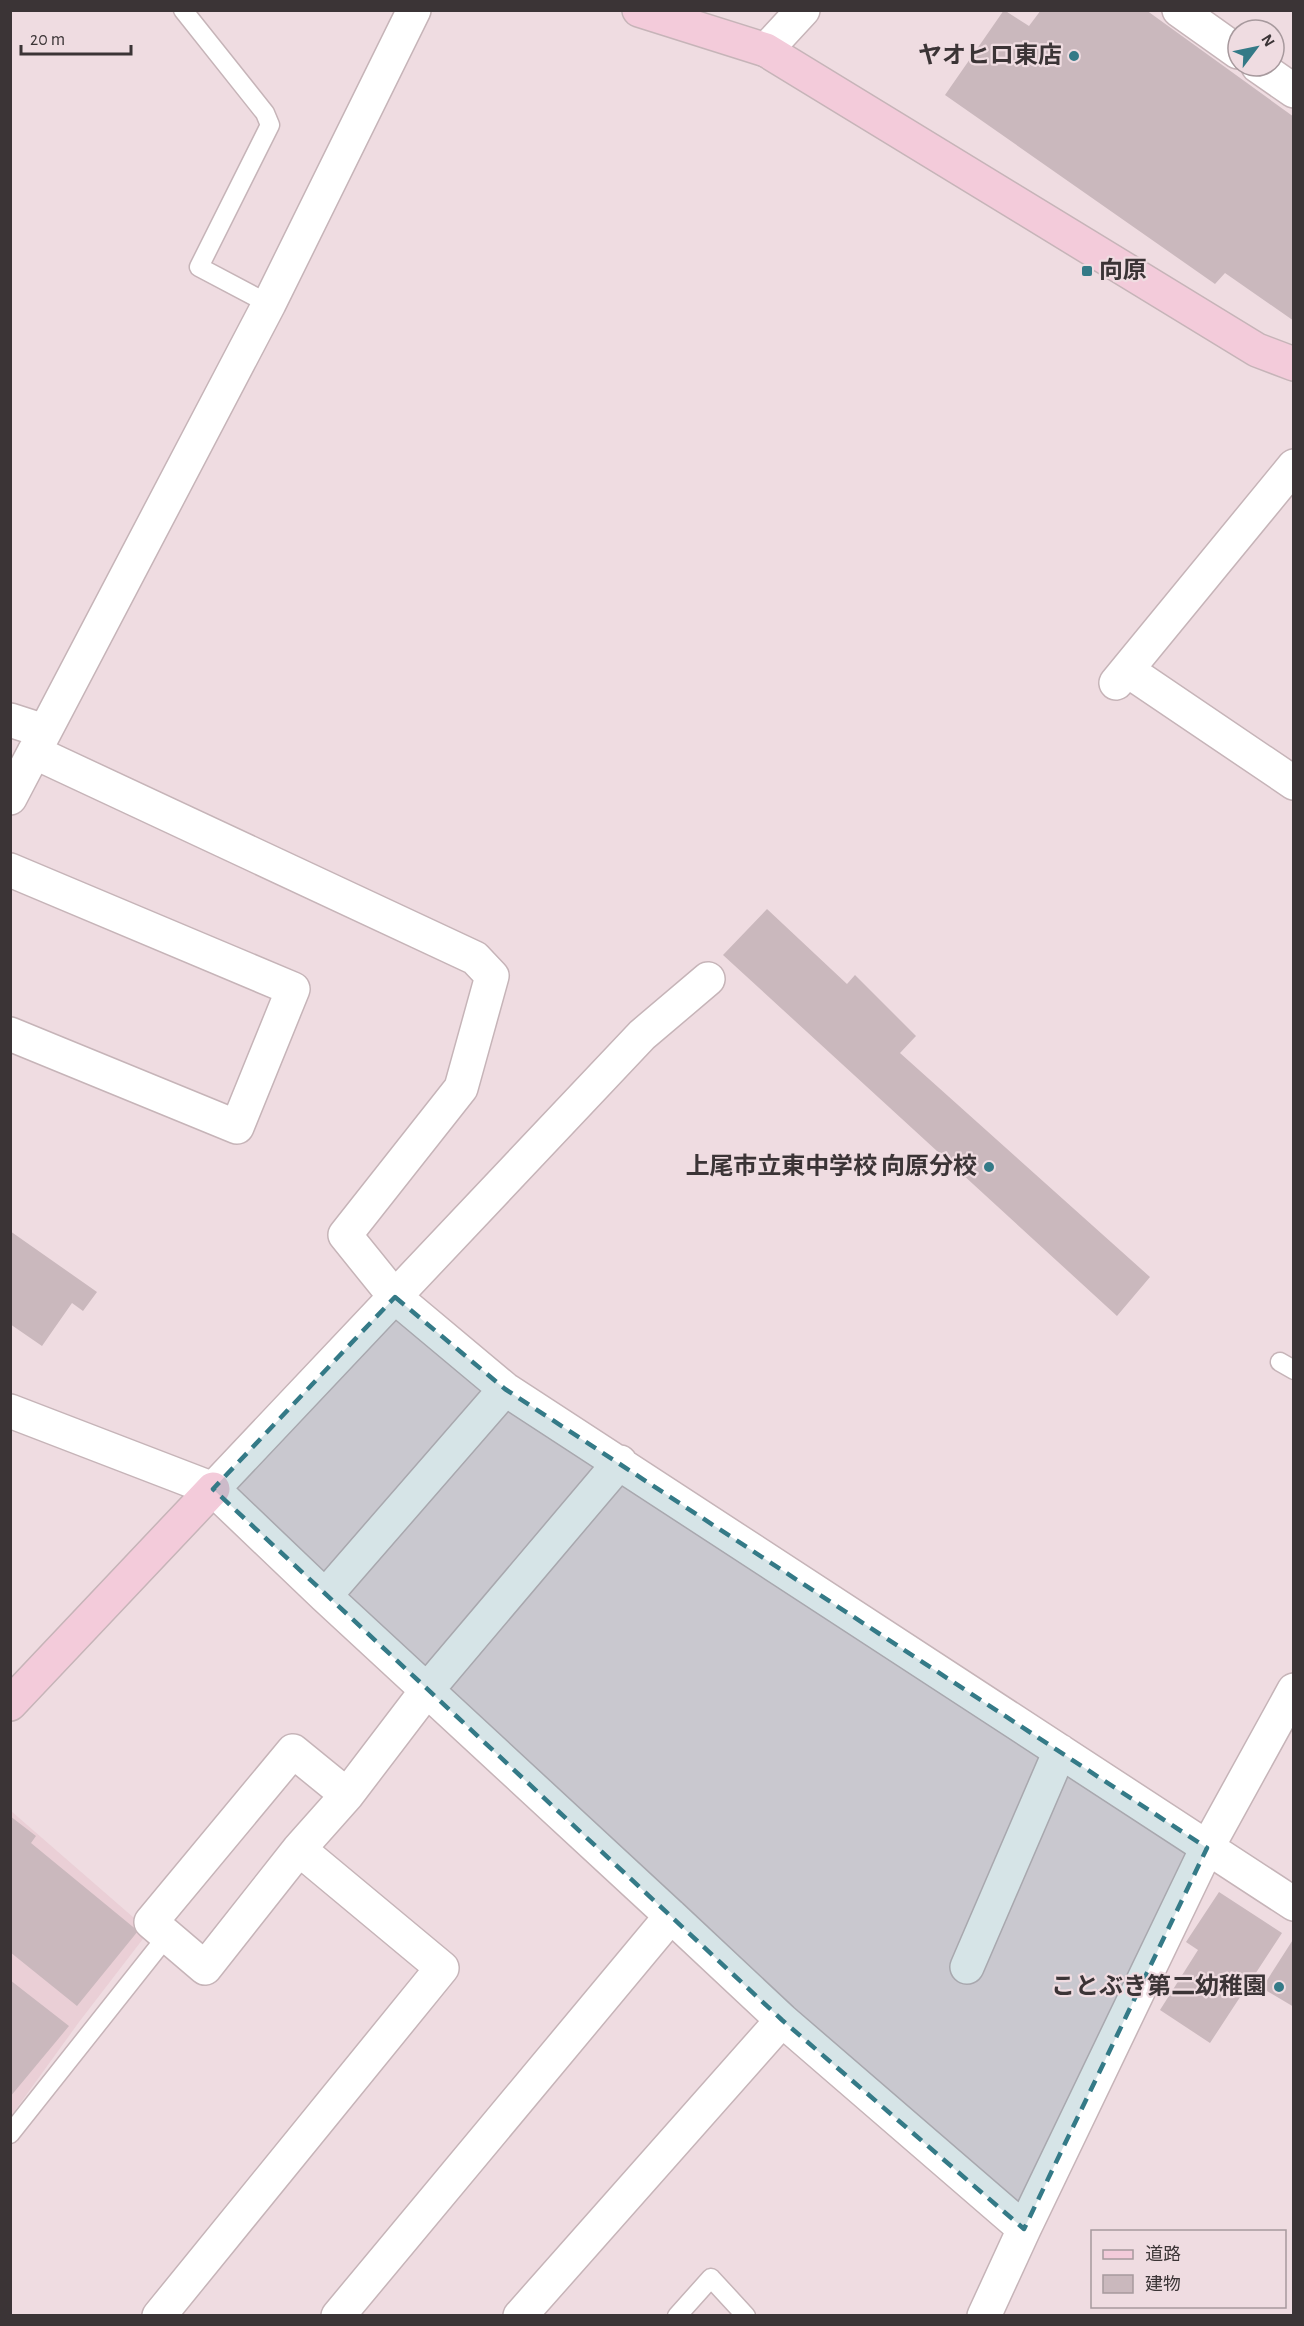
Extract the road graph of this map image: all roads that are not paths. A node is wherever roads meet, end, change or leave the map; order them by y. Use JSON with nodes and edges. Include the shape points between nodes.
{"nodes":[{"id":1,"x":183,"y":10,"type":"edge"},
{"id":2,"x":414,"y":10,"type":"edge"},
{"id":3,"x":639,"y":10,"type":"edge"},
{"id":4,"x":803,"y":10,"type":"edge"},
{"id":5,"x":1179,"y":10,"type":"edge"},
{"id":6,"x":1226,"y":43,"type":"edge"},
{"id":7,"x":766,"y":50,"type":"junction"},
{"id":8,"x":1275,"y":78,"type":"edge"},
{"id":9,"x":1293,"y":91,"type":"edge"},
{"id":10,"x":269,"y":304,"type":"junction"},
{"id":11,"x":1293,"y":364,"type":"edge"},
{"id":12,"x":1293,"y":466,"type":"edge"},
{"id":13,"x":10,"y":720,"type":"edge"},
{"id":14,"x":39,"y":741,"type":"junction"},
{"id":15,"x":1293,"y":783,"type":"edge"},
{"id":16,"x":10,"y":798,"type":"edge"},
{"id":17,"x":10,"y":870,"type":"edge"},
{"id":18,"x":708,"y":979,"type":"dead end"},
{"id":19,"x":10,"y":1034,"type":"edge"},
{"id":20,"x":395,"y":1297,"type":"junction"},
{"id":21,"x":506,"y":1389,"type":"junction"},
{"id":22,"x":10,"y":1411,"type":"edge"},
{"id":23,"x":620,"y":1462,"type":"junction"},
{"id":24,"x":213,"y":1488,"type":"junction"},
{"id":25,"x":325,"y":1596,"type":"junction"},
{"id":26,"x":427,"y":1690,"type":"junction"},
{"id":27,"x":1293,"y":1690,"type":"edge"},
{"id":28,"x":10,"y":1704,"type":"edge"},
{"id":29,"x":1060,"y":1751,"type":"junction"},
{"id":30,"x":347,"y":1795,"type":"junction"},
{"id":31,"x":1207,"y":1848,"type":"junction"},
{"id":32,"x":299,"y":1849,"type":"junction"},
{"id":33,"x":1293,"y":1904,"type":"edge"},
{"id":34,"x":671,"y":1916,"type":"junction"},
{"id":35,"x":167,"y":1936,"type":"junction"},
{"id":36,"x":968,"y":1967,"type":"dead end"},
{"id":37,"x":782,"y":2020,"type":"junction"},
{"id":38,"x":10,"y":2134,"type":"edge"},
{"id":39,"x":1024,"y":2229,"type":"junction"},
{"id":40,"x":993,"y":2313,"type":"edge"},
{"id":41,"x":159,"y":2316,"type":"edge"},
{"id":42,"x":338,"y":2316,"type":"edge"},
{"id":43,"x":520,"y":2316,"type":"edge"},
{"id":44,"x":677,"y":2316,"type":"edge"},
{"id":45,"x":746,"y":2316,"type":"edge"}],
"edges":[{"from":1,"to":10,"type":"lane","via":[[265,113],[270,125],[199,267]]},
{"from":2,"to":10,"type":"street"},
{"from":3,"to":7,"type":"street"},
{"from":4,"to":7,"type":"street"},
{"from":5,"to":6,"type":"street"},
{"from":7,"to":11,"type":"street","via":[[1257,350]]},
{"from":8,"to":9,"type":"street"},
{"from":10,"to":14,"type":"street"},
{"from":12,"to":15,"type":"street","via":[[1121,677]]},
{"from":13,"to":14,"type":"street"},
{"from":14,"to":16,"type":"street"},
{"from":14,"to":20,"type":"street","via":[[475,958],[492,976],[461,1088],[345,1235]]},
{"from":17,"to":19,"type":"street","via":[[293,989],[237,1127]]},
{"from":18,"to":20,"type":"street","via":[[642,1035]]},
{"from":20,"to":21,"type":"street"},
{"from":20,"to":24,"type":"street"},
{"from":21,"to":23,"type":"street"},
{"from":21,"to":25,"type":"street"},
{"from":22,"to":24,"type":"street"},
{"from":23,"to":26,"type":"street"},
{"from":23,"to":29,"type":"street"},
{"from":24,"to":25,"type":"street"},
{"from":24,"to":28,"type":"street"},
{"from":25,"to":26,"type":"street"},
{"from":26,"to":30,"type":"street"},
{"from":26,"to":34,"type":"street"},
{"from":27,"to":31,"type":"street"},
{"from":29,"to":31,"type":"street"},
{"from":29,"to":36,"type":"street"},
{"from":30,"to":32,"type":"street"},
{"from":30,"to":35,"type":"street","via":[[293,1751],[151,1922]]},
{"from":31,"to":33,"type":"street"},
{"from":31,"to":39,"type":"street"},
{"from":32,"to":35,"type":"street","via":[[205,1968]]},
{"from":32,"to":41,"type":"street","via":[[442,1968]]},
{"from":34,"to":37,"type":"street"},
{"from":34,"to":42,"type":"street"},
{"from":35,"to":38,"type":"lane"},
{"from":37,"to":39,"type":"street"},
{"from":37,"to":43,"type":"street"},
{"from":39,"to":40,"type":"street"},
{"from":44,"to":45,"type":"lane","via":[[711,2278]]}]}
